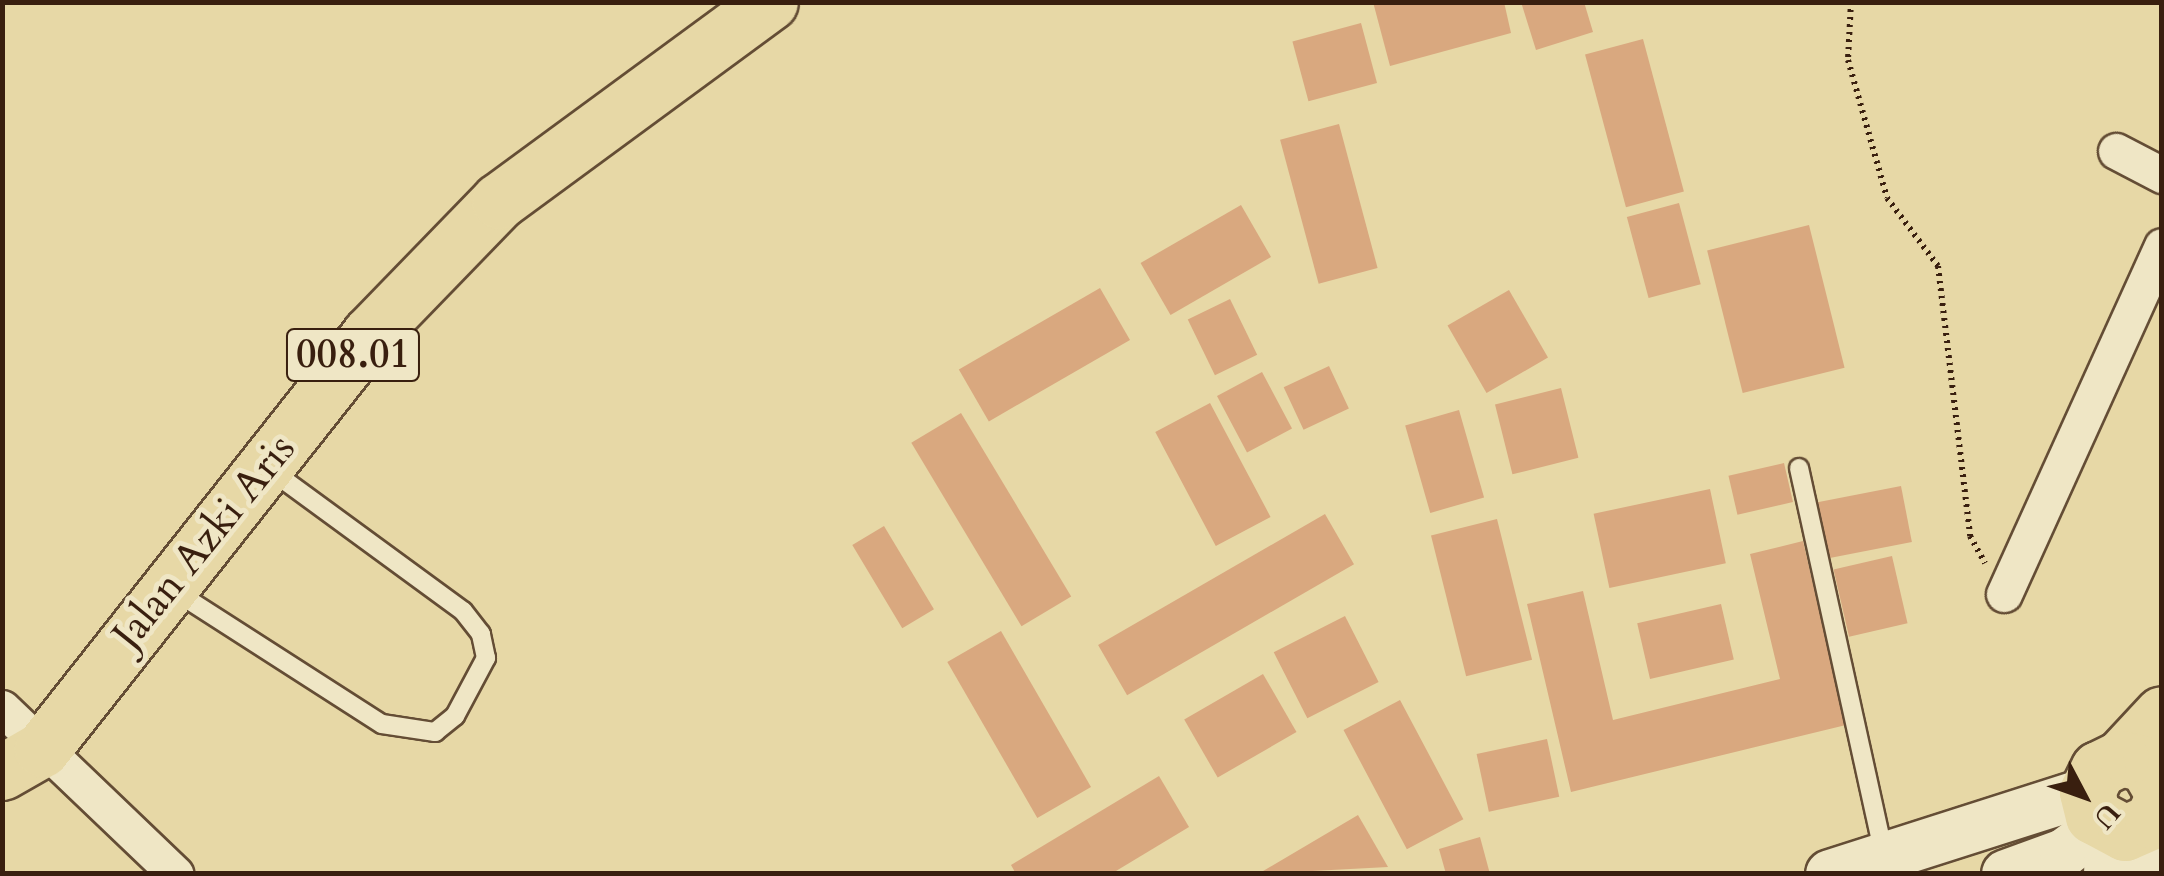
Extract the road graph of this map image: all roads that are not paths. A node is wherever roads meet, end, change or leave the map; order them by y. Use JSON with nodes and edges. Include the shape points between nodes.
{"nodes":[{"id":1,"x":770,"y":2,"type":"edge"},
{"id":2,"x":2116,"y":151,"type":"dead end"},
{"id":3,"x":2162,"y":175,"type":"edge"},
{"id":4,"x":2162,"y":246,"type":"edge"},
{"id":5,"x":265,"y":465,"type":"junction"},
{"id":6,"x":1798,"y":468,"type":"dead end"},
{"id":7,"x":168,"y":587,"type":"junction"},
{"id":8,"x":2004,"y":594,"type":"road end"},
{"id":9,"x":2,"y":708,"type":"edge"},
{"id":10,"x":2162,"y":714,"type":"edge"},
{"id":11,"x":22,"y":760,"type":"edge"},
{"id":12,"x":2127,"y":819,"type":"edge"},
{"id":13,"x":1884,"y":856,"type":"junction"},
{"id":14,"x":176,"y":874,"type":"edge"},
{"id":15,"x":1830,"y":874,"type":"edge"},
{"id":16,"x":2006,"y":874,"type":"edge"}],
"edges":[{"from":1,"to":5,"type":"main road","name":"Jalan Azki Aris","number":"008.01","via":[[499,201],[370,334]]},
{"from":2,"to":3,"type":"street"},
{"from":4,"to":8,"type":"street"},
{"from":5,"to":7,"type":"main road","name":"Jalan Azki Aris","number":"008.01"},
{"from":5,"to":7,"type":"lane","via":[[463,611],[481,634],[486,658],[455,716],[434,732],[382,724]]},
{"from":6,"to":13,"type":"lane"},
{"from":7,"to":11,"type":"main road","name":"Jalan Azki Aris","number":"008.01"},
{"from":9,"to":11,"type":"street"},
{"from":10,"to":12,"type":"main road"},
{"from":11,"to":14,"type":"street"},
{"from":12,"to":13,"type":"main road"},
{"from":12,"to":16,"type":"main road"},
{"from":13,"to":15,"type":"main road"}]}
